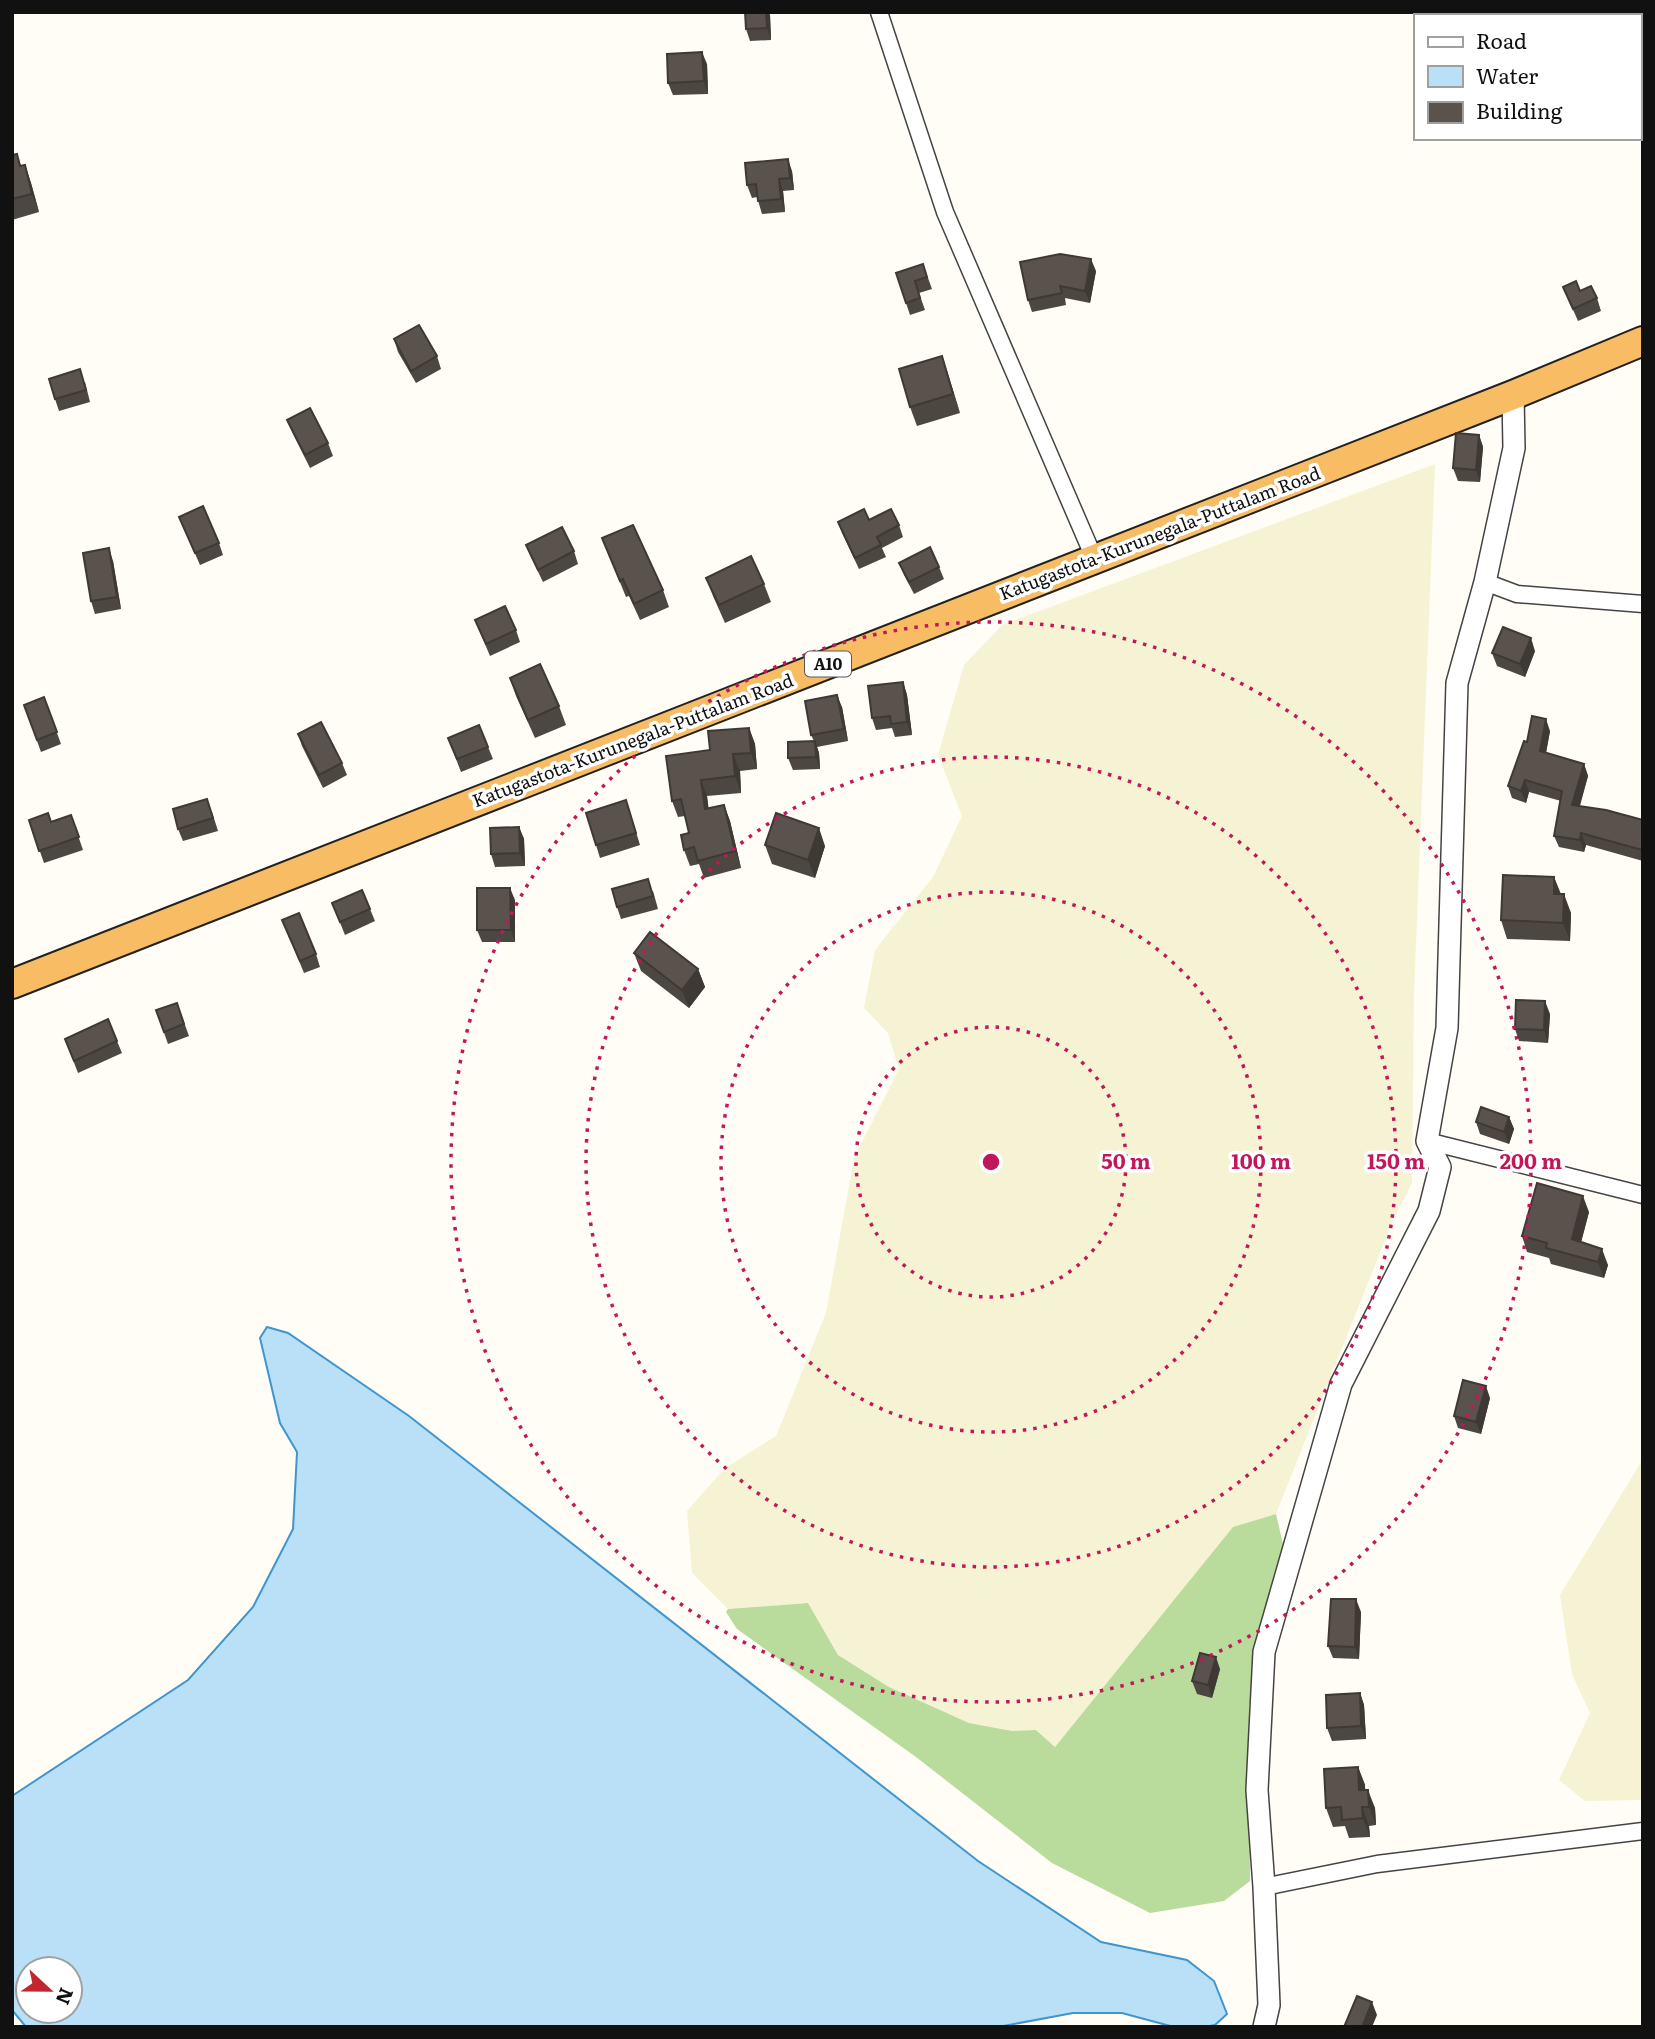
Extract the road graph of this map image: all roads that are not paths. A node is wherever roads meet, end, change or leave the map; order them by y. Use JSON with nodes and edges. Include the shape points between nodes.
{"nodes":[{"id":1,"x":879,"y":12,"type":"edge"},
{"id":2,"x":1643,"y":341,"type":"edge"},
{"id":3,"x":1513,"y":395,"type":"junction"},
{"id":4,"x":1095,"y":560,"type":"junction"},
{"id":5,"x":1485,"y":582,"type":"junction"},
{"id":6,"x":1643,"y":604,"type":"edge"},
{"id":7,"x":12,"y":984,"type":"edge"},
{"id":8,"x":1427,"y":1141,"type":"junction"},
{"id":9,"x":1643,"y":1195,"type":"edge"},
{"id":10,"x":1643,"y":1831,"type":"edge"},
{"id":11,"x":1264,"y":1886,"type":"junction"},
{"id":12,"x":1264,"y":2027,"type":"edge"}],
"edges":[{"from":1,"to":4,"type":"street","via":[[945,212]]},
{"from":2,"to":3,"type":"highway","name":"Katugastota-Kurunegala-Puttalam Road","number":"A10"},
{"from":3,"to":4,"type":"highway","name":"Katugastota-Kurunegala-Puttalam Road","number":"A10"},
{"from":3,"to":5,"type":"street","via":[[1514,448]]},
{"from":4,"to":7,"type":"highway","name":"Katugastota-Kurunegala-Puttalam Road","number":"A10"},
{"from":5,"to":6,"type":"street","via":[[1517,594]]},
{"from":5,"to":8,"type":"street","via":[[1457,684],[1447,1028]]},
{"from":8,"to":9,"type":"street"},
{"from":8,"to":11,"type":"street","via":[[1440,1167],[1429,1211],[1340,1384],[1264,1652],[1257,1790]]},
{"from":10,"to":11,"type":"street","via":[[1377,1864]]},
{"from":11,"to":12,"type":"street","via":[[1269,2005]]}]}
